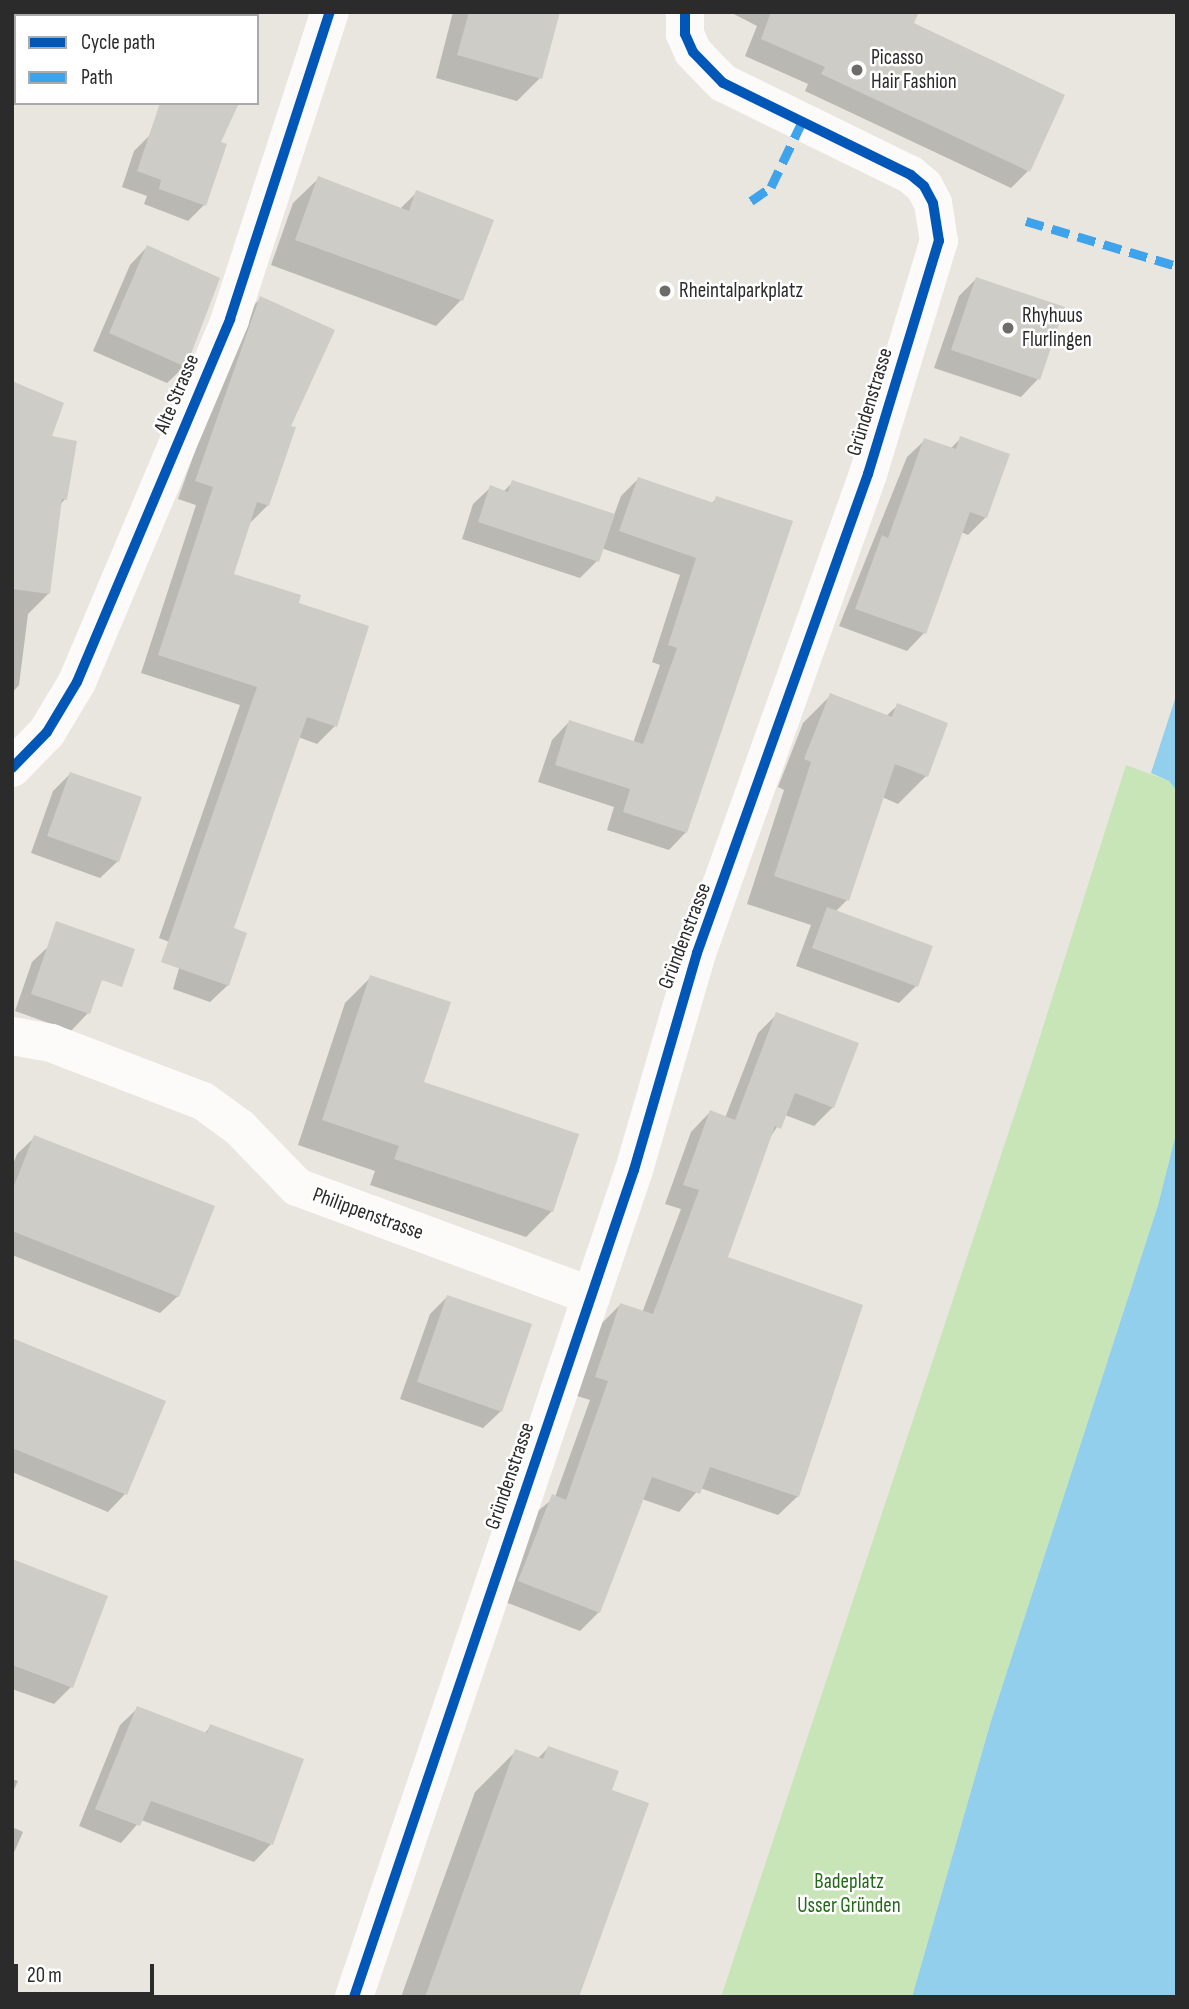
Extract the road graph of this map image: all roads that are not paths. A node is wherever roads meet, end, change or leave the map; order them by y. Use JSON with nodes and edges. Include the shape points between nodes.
{"nodes":[{"id":1,"x":330,"y":12,"type":"edge"},
{"id":2,"x":681,"y":13,"type":"edge"},
{"id":3,"x":12,"y":768,"type":"edge"},
{"id":4,"x":12,"y":1036,"type":"edge"},
{"id":5,"x":591,"y":1296,"type":"junction"},
{"id":6,"x":354,"y":1997,"type":"edge"}],
"edges":[{"from":1,"to":3,"type":"street","name":"Alte Strasse","via":[[230,319],[77,682],[47,732]]},
{"from":2,"to":5,"type":"street","name":"Gründenstrasse","via":[[692,52],[723,83],[911,175],[924,186],[933,203],[939,241],[869,474],[692,966],[642,1146]]},
{"from":4,"to":5,"type":"street","name":"Philippenstrasse","via":[[51,1043],[203,1101],[240,1128],[297,1187]]},
{"from":5,"to":6,"type":"street","name":"Gründenstrasse"}]}
